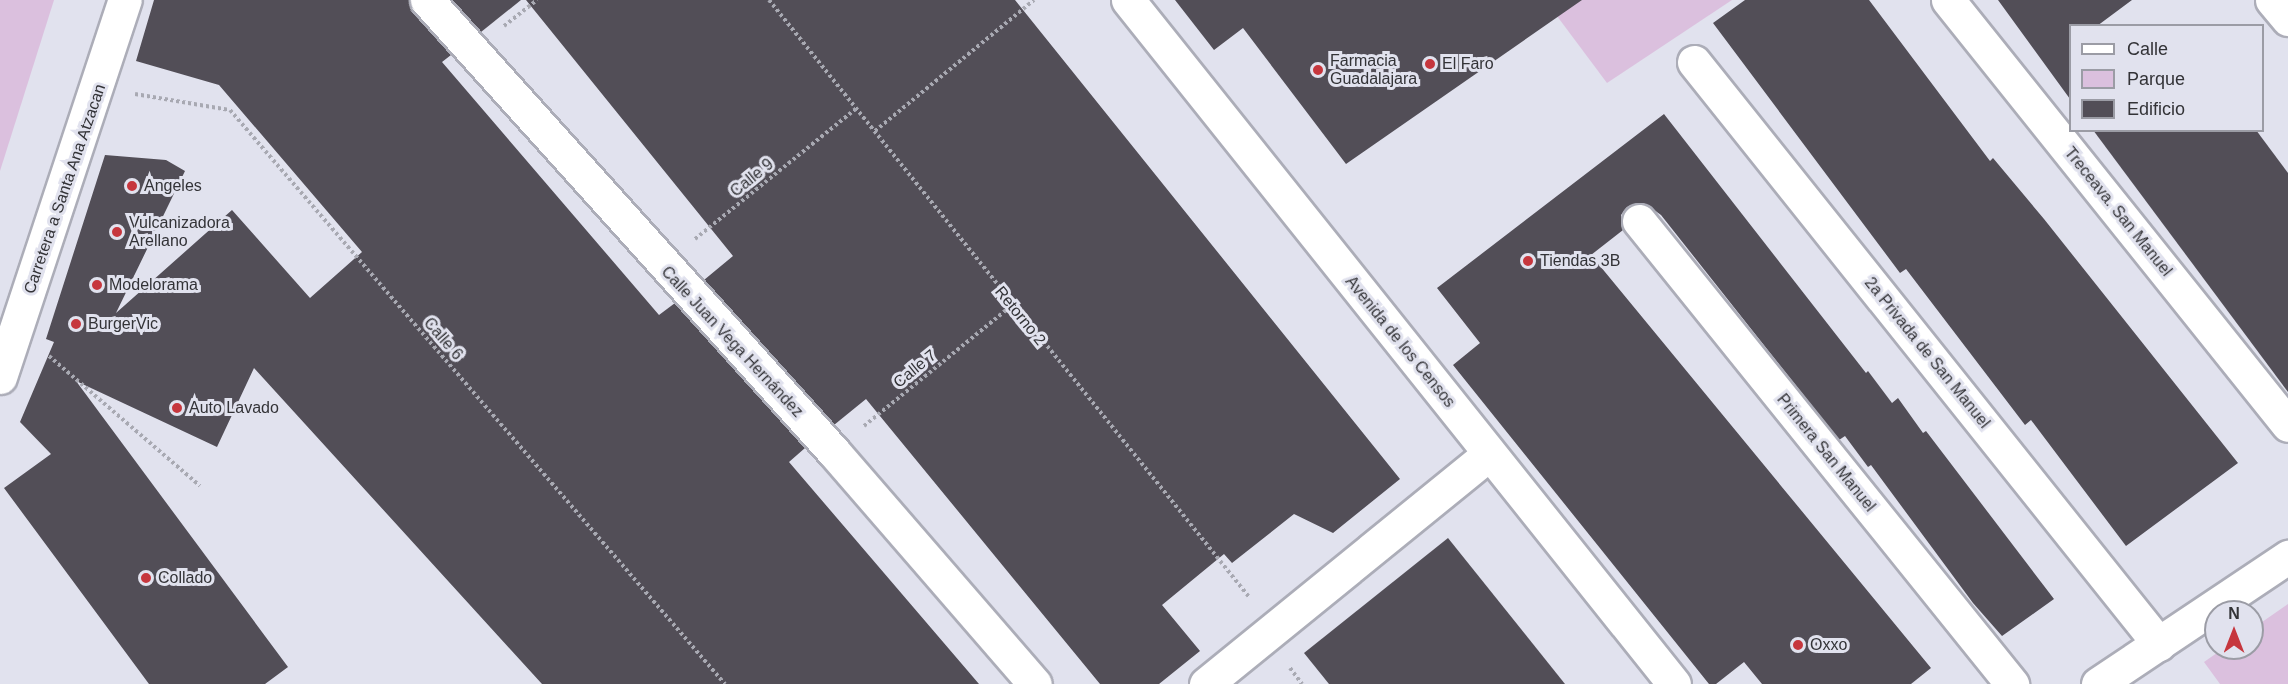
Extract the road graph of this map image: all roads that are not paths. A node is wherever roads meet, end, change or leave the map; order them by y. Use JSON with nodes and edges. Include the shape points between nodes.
{"nodes":[{"id":1,"x":125,"y":0,"type":"edge"},
{"id":2,"x":427,"y":0,"type":"edge"},
{"id":3,"x":1128,"y":0,"type":"edge"},
{"id":4,"x":1948,"y":0,"type":"edge"},
{"id":5,"x":2272,"y":0,"type":"edge"},
{"id":6,"x":2288,"y":20,"type":"edge"},
{"id":7,"x":1695,"y":62,"type":"dead end"},
{"id":8,"x":1640,"y":222,"type":"dead end"},
{"id":9,"x":0,"y":377,"type":"edge"},
{"id":10,"x":2288,"y":425,"type":"edge"},
{"id":11,"x":1489,"y":454,"type":"junction"},
{"id":12,"x":2288,"y":557,"type":"edge"},
{"id":13,"x":2159,"y":644,"type":"junction"},
{"id":14,"x":1035,"y":684,"type":"edge"},
{"id":15,"x":1206,"y":684,"type":"edge"},
{"id":16,"x":1674,"y":684,"type":"edge"},
{"id":17,"x":2012,"y":684,"type":"edge"},
{"id":18,"x":2098,"y":684,"type":"edge"}],
"edges":[{"from":1,"to":9,"type":"street","name":"Carretera a Santa Ana Atzacan","via":[[99,88]]},
{"from":2,"to":14,"type":"street","name":"Calle Juan Vega Hernández","via":[[662,266],[833,451]]},
{"from":3,"to":11,"type":"street","name":"Avenida de los Censos"},
{"from":4,"to":10,"type":"street","name":"Treceava. San Manuel"},
{"from":5,"to":6,"type":"street"},
{"from":7,"to":13,"type":"street","name":"2a Privada de San Manuel"},
{"from":8,"to":17,"type":"street","name":"Primera San Manuel"},
{"from":11,"to":15,"type":"street"},
{"from":11,"to":16,"type":"street","name":"Avenida de los Censos"},
{"from":12,"to":13,"type":"street"},
{"from":13,"to":18,"type":"street"}]}
